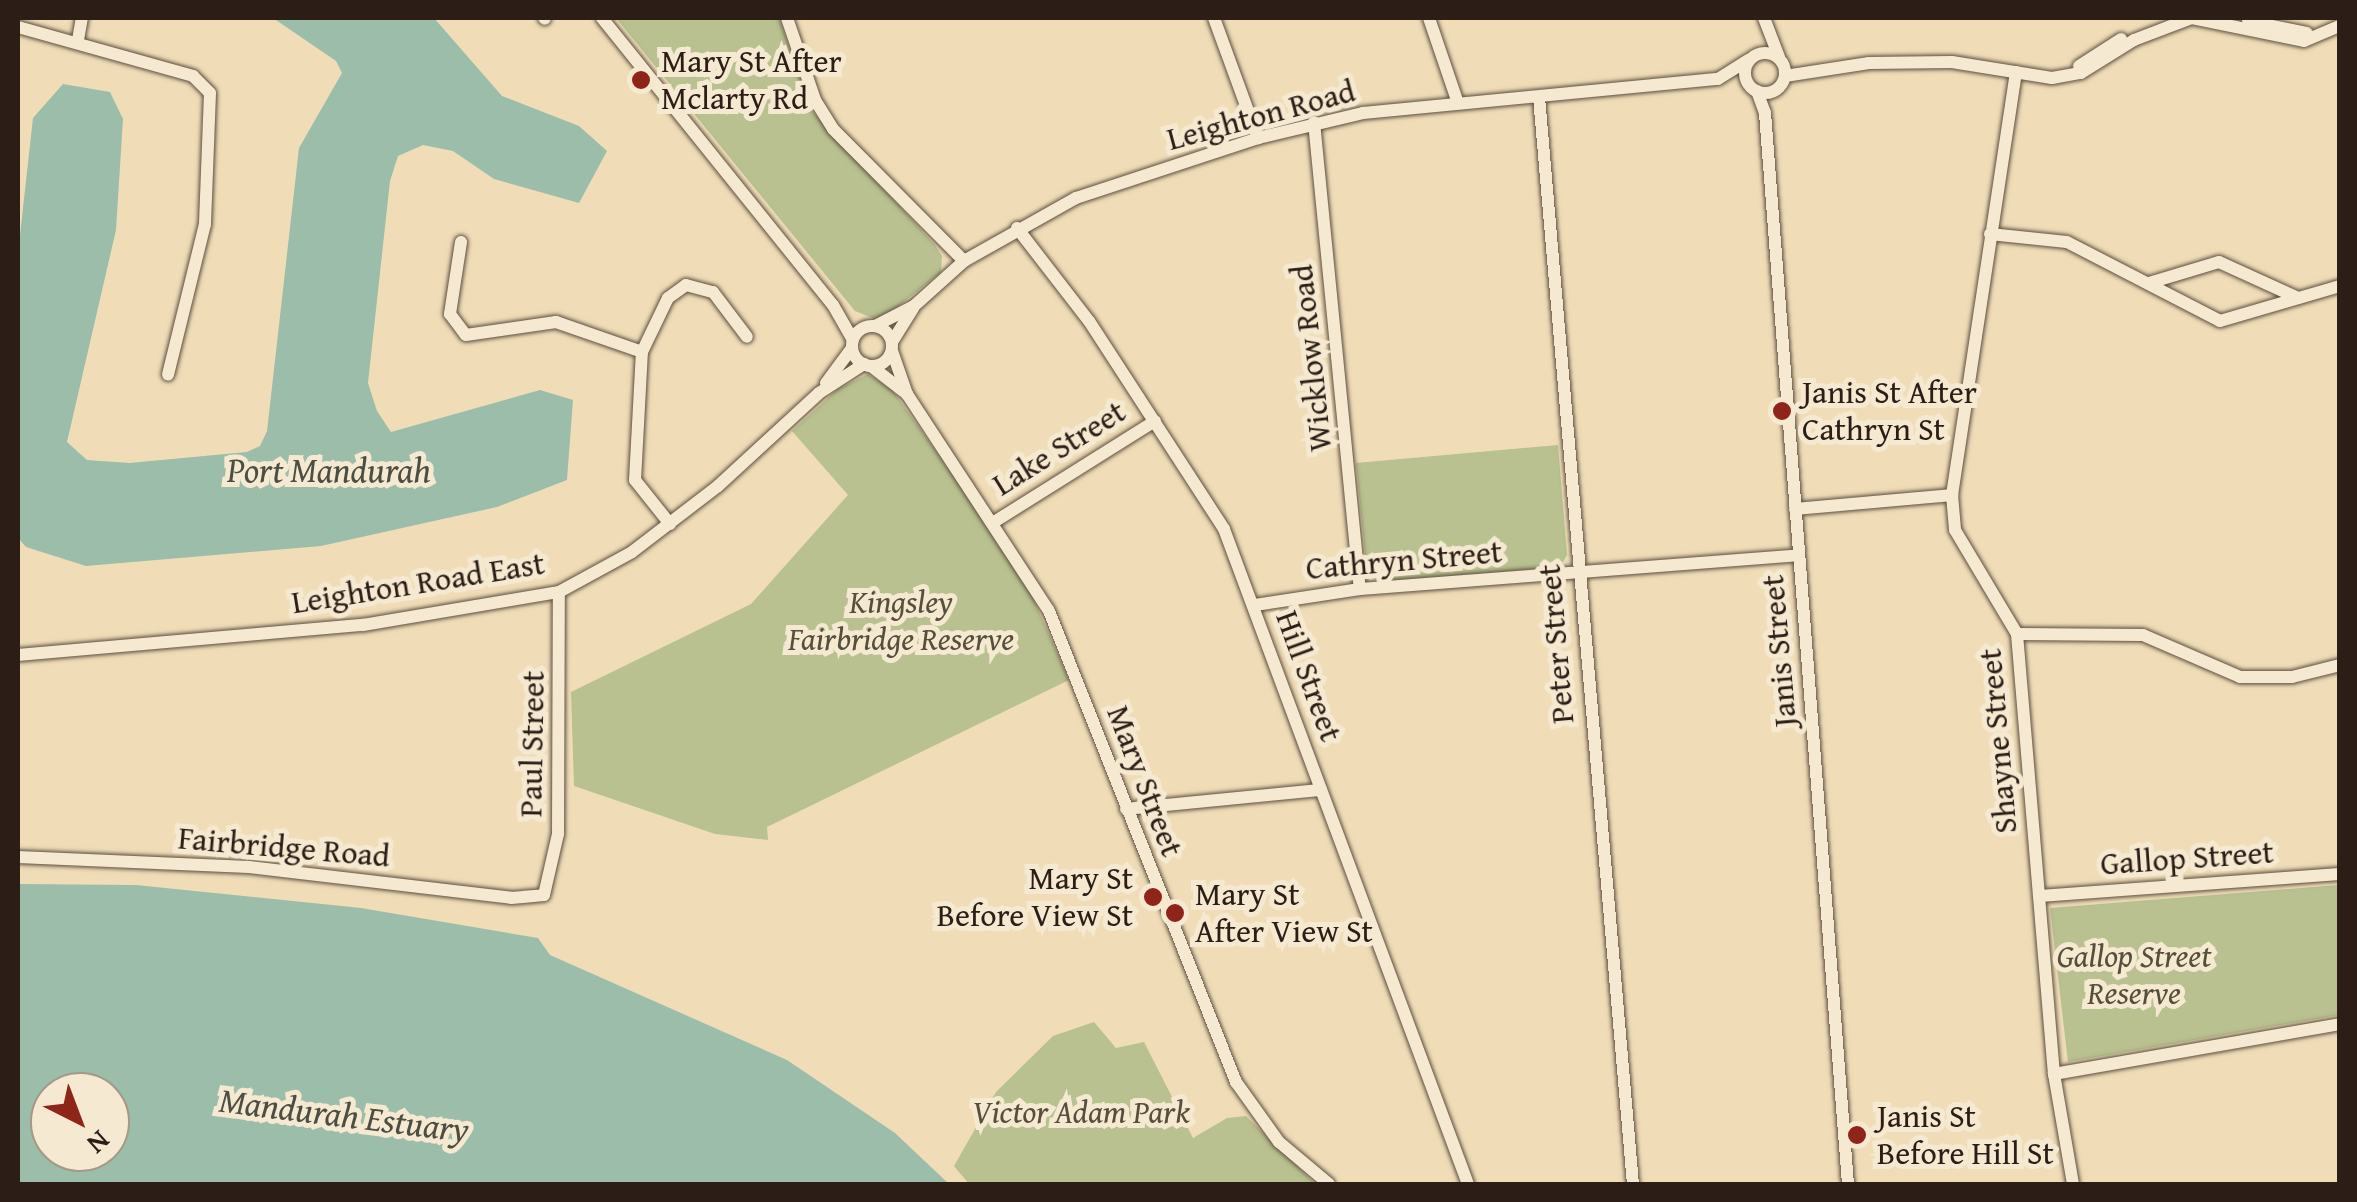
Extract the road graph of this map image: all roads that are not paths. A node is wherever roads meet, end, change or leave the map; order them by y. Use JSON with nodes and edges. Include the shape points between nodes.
{"nodes":[{"id":1,"x":82,"y":18,"type":"edge"},
{"id":2,"x":602,"y":18,"type":"edge"},
{"id":3,"x":786,"y":18,"type":"edge"},
{"id":4,"x":1214,"y":18,"type":"edge"},
{"id":5,"x":1428,"y":18,"type":"edge"},
{"id":6,"x":2164,"y":18,"type":"edge"},
{"id":7,"x":2231,"y":18,"type":"edge"},
{"id":8,"x":1765,"y":23,"type":"edge"},
{"id":9,"x":2340,"y":25,"type":"edge"},
{"id":10,"x":18,"y":27,"type":"edge"},
{"id":11,"x":78,"y":40,"type":"junction"},
{"id":12,"x":1753,"y":58,"type":"junction"},
{"id":13,"x":1786,"y":67,"type":"junction"},
{"id":14,"x":2016,"y":72,"type":"junction"},
{"id":15,"x":2038,"y":74,"type":"junction"},
{"id":16,"x":1718,"y":79,"type":"junction"},
{"id":17,"x":1760,"y":89,"type":"junction"},
{"id":18,"x":1539,"y":98,"type":"junction"},
{"id":19,"x":1458,"y":104,"type":"junction"},
{"id":20,"x":1314,"y":122,"type":"junction"},
{"id":21,"x":1258,"y":138,"type":"junction"},
{"id":22,"x":1017,"y":228,"type":"junction"},
{"id":23,"x":1990,"y":234,"type":"junction"},
{"id":24,"x":462,"y":242,"type":"dead end"},
{"id":25,"x":964,"y":260,"type":"junction"},
{"id":26,"x":2150,"y":283,"type":"junction"},
{"id":27,"x":2340,"y":286,"type":"edge"},
{"id":28,"x":2298,"y":298,"type":"junction"},
{"id":29,"x":833,"y":305,"type":"junction"},
{"id":30,"x":914,"y":306,"type":"junction"},
{"id":31,"x":871,"y":326,"type":"junction"},
{"id":32,"x":747,"y":338,"type":"dead end"},
{"id":33,"x":853,"y":344,"type":"junction"},
{"id":34,"x":892,"y":346,"type":"junction"},
{"id":35,"x":642,"y":352,"type":"junction"},
{"id":36,"x":868,"y":365,"type":"junction"},
{"id":37,"x":168,"y":376,"type":"dead end"},
{"id":38,"x":818,"y":392,"type":"junction"},
{"id":39,"x":907,"y":394,"type":"junction"},
{"id":40,"x":1154,"y":421,"type":"junction"},
{"id":41,"x":1952,"y":495,"type":"junction"},
{"id":42,"x":1795,"y":509,"type":"junction"},
{"id":43,"x":994,"y":522,"type":"junction"},
{"id":44,"x":670,"y":524,"type":"junction"},
{"id":45,"x":1798,"y":555,"type":"junction"},
{"id":46,"x":1576,"y":573,"type":"junction"},
{"id":47,"x":1360,"y":589,"type":"junction"},
{"id":48,"x":559,"y":592,"type":"junction"},
{"id":49,"x":1255,"y":605,"type":"junction"},
{"id":50,"x":2017,"y":634,"type":"junction"},
{"id":51,"x":18,"y":655,"type":"edge"},
{"id":52,"x":2340,"y":665,"type":"edge"},
{"id":53,"x":1322,"y":790,"type":"junction"},
{"id":54,"x":1126,"y":809,"type":"junction"},
{"id":55,"x":18,"y":857,"type":"edge"},
{"id":56,"x":2340,"y":874,"type":"edge"},
{"id":57,"x":544,"y":895,"type":"joint"},
{"id":58,"x":2039,"y":896,"type":"junction"},
{"id":59,"x":2340,"y":1024,"type":"edge"},
{"id":60,"x":2054,"y":1074,"type":"junction"},
{"id":61,"x":1329,"y":1184,"type":"edge"},
{"id":62,"x":1468,"y":1184,"type":"edge"},
{"id":63,"x":1634,"y":1184,"type":"edge"},
{"id":64,"x":1848,"y":1184,"type":"edge"},
{"id":65,"x":2073,"y":1184,"type":"edge"}],
"edges":[{"from":1,"to":11,"type":"street"},
{"from":2,"to":29,"type":"street","name":"Mary Street"},
{"from":3,"to":25,"type":"street","via":[[815,100],[834,128]]},
{"from":4,"to":21,"type":"street"},
{"from":5,"to":19,"type":"street"},
{"from":6,"to":15,"type":"street","via":[[2076,68]]},
{"from":7,"to":9,"type":"street","via":[[2303,33]]},
{"from":8,"to":12,"type":"street"},
{"from":8,"to":13,"type":"street"},
{"from":9,"to":15,"type":"street","via":[[2304,40],[2192,18],[2152,31],[2081,73]]},
{"from":10,"to":11,"type":"street"},
{"from":11,"to":37,"type":"street","via":[[193,76],[210,93],[206,224]]},
{"from":12,"to":13,"type":"street"},
{"from":12,"to":16,"type":"street","name":"Leighton Road"},
{"from":12,"to":17,"type":"street"},
{"from":13,"to":14,"type":"street","via":[[1952,62]]},
{"from":13,"to":17,"type":"street"},
{"from":14,"to":15,"type":"street"},
{"from":14,"to":23,"type":"street","name":"Shayne Street"},
{"from":16,"to":17,"type":"street","name":"Leighton Road"},
{"from":16,"to":18,"type":"street","name":"Leighton Road"},
{"from":17,"to":42,"type":"street","name":"Janis Street"},
{"from":18,"to":19,"type":"street","name":"Leighton Road"},
{"from":18,"to":46,"type":"street","name":"Peter Street"},
{"from":19,"to":20,"type":"street","name":"Leighton Road"},
{"from":20,"to":21,"type":"street","name":"Leighton Road"},
{"from":20,"to":47,"type":"street","name":"Wicklow Road"},
{"from":21,"to":22,"type":"street","name":"Leighton Road","via":[[1076,198]]},
{"from":22,"to":25,"type":"street","name":"Leighton Road"},
{"from":22,"to":40,"type":"street","name":"Hill Street"},
{"from":23,"to":26,"type":"street","via":[[2067,242]]},
{"from":23,"to":41,"type":"street","name":"Shayne Street"},
{"from":24,"to":35,"type":"street","via":[[450,314],[466,335],[556,322]]},
{"from":25,"to":30,"type":"street","name":"Leighton Road"},
{"from":26,"to":28,"type":"street","via":[[2219,262]]},
{"from":26,"to":28,"type":"street","via":[[2220,321]]},
{"from":27,"to":28,"type":"street"},
{"from":29,"to":31,"type":"street","name":"Mary Street"},
{"from":29,"to":33,"type":"street","name":"Mary Street"},
{"from":30,"to":31,"type":"street","name":"Leighton Road"},
{"from":30,"to":34,"type":"street","name":"Leighton Road"},
{"from":31,"to":33,"type":"street"},
{"from":31,"to":34,"type":"street","name":"Mary Street"},
{"from":32,"to":35,"type":"street","via":[[712,292],[686,284],[668,298]]},
{"from":33,"to":36,"type":"street","name":"Mary Street"},
{"from":33,"to":38,"type":"street","name":"Leighton Road East"},
{"from":34,"to":36,"type":"street"},
{"from":34,"to":39,"type":"street","name":"Mary Street"},
{"from":35,"to":44,"type":"street","via":[[635,480]]},
{"from":36,"to":38,"type":"street","name":"Leighton Road East"},
{"from":36,"to":39,"type":"street","name":"Mary Street"},
{"from":38,"to":44,"type":"street","name":"Leighton Road East"},
{"from":39,"to":43,"type":"street","name":"Mary Street"},
{"from":40,"to":43,"type":"street","name":"Lake Street"},
{"from":40,"to":49,"type":"street","name":"Hill Street","via":[[1224,530]]},
{"from":41,"to":42,"type":"street"},
{"from":41,"to":50,"type":"street","name":"Shayne Street","via":[[1956,530]]},
{"from":42,"to":45,"type":"street","name":"Janis Street"},
{"from":43,"to":54,"type":"street","name":"Mary Street","via":[[1049,611]]},
{"from":44,"to":48,"type":"street","name":"Leighton Road East"},
{"from":45,"to":46,"type":"street","name":"Cathryn Street"},
{"from":45,"to":64,"type":"street","name":"Janis Street"},
{"from":46,"to":47,"type":"street","name":"Cathryn Street"},
{"from":46,"to":63,"type":"street","name":"Peter Street"},
{"from":47,"to":49,"type":"street","name":"Cathryn Street"},
{"from":48,"to":51,"type":"street","name":"Leighton Road East","via":[[362,625]]},
{"from":48,"to":57,"type":"street","name":"Paul Street","via":[[559,814]]},
{"from":49,"to":53,"type":"street","name":"Hill Street"},
{"from":50,"to":52,"type":"street","via":[[2143,635],[2240,677],[2292,678]]},
{"from":50,"to":58,"type":"street","name":"Shayne Street"},
{"from":53,"to":54,"type":"street"},
{"from":53,"to":62,"type":"street","name":"Hill Street"},
{"from":54,"to":61,"type":"street","name":"Mary Street","via":[[1236,1082],[1279,1142]]},
{"from":55,"to":57,"type":"street","name":"Fairbridge Road","via":[[249,867],[512,898]]},
{"from":56,"to":58,"type":"street","name":"Gallop Street"},
{"from":58,"to":60,"type":"street","name":"Shayne Street"},
{"from":59,"to":60,"type":"street"},
{"from":60,"to":65,"type":"street","name":"Shayne Street"}]}
